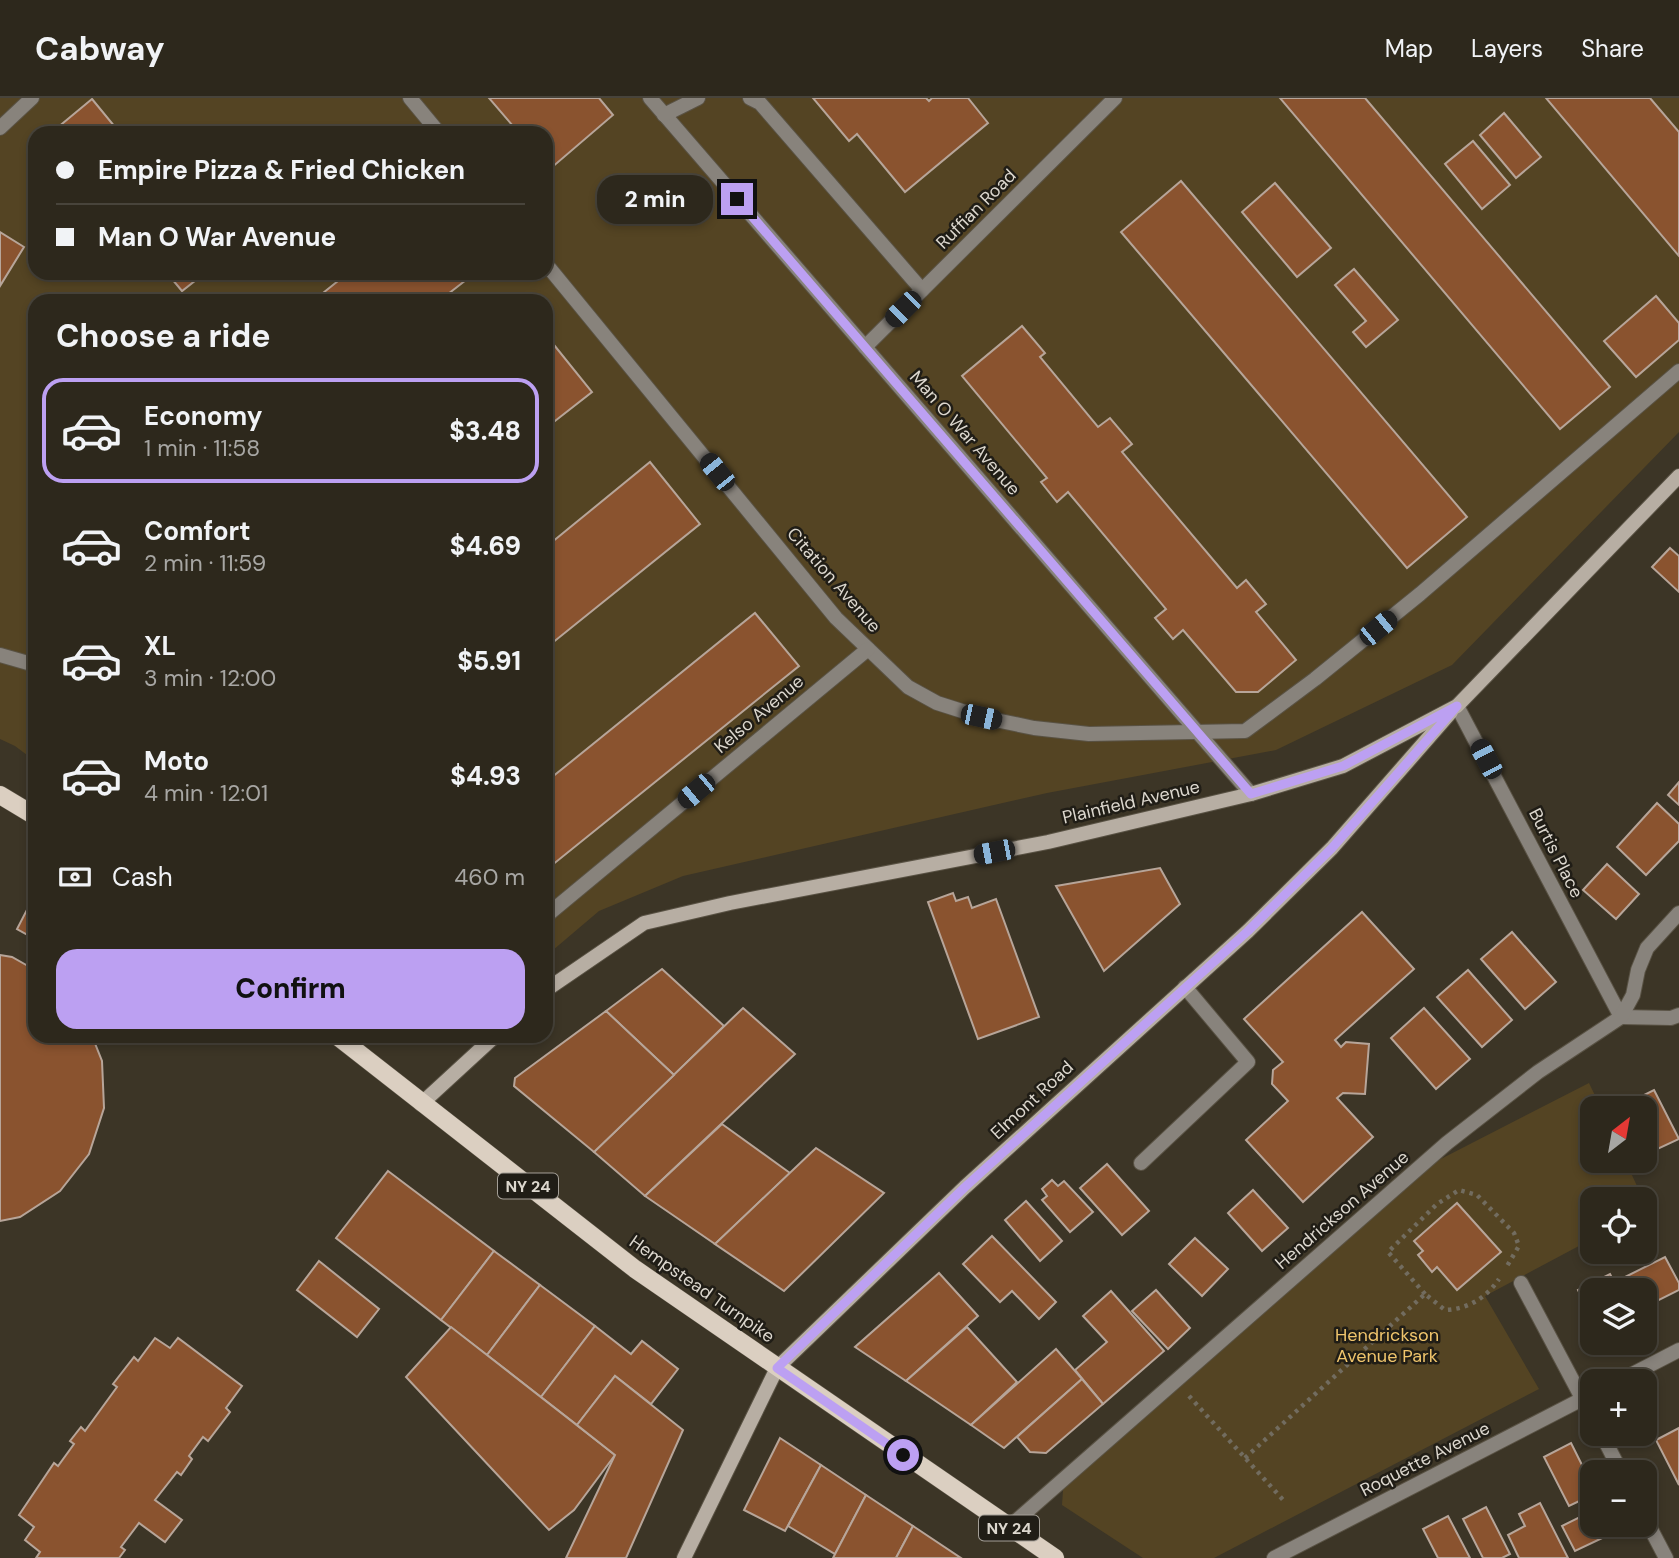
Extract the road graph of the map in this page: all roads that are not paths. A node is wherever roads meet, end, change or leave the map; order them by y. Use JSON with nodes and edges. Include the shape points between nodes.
{"nodes":[{"id":1,"x":33,"y":98,"type":"edge"},
{"id":2,"x":410,"y":98,"type":"edge"},
{"id":3,"x":650,"y":98,"type":"edge"},
{"id":4,"x":698,"y":98,"type":"edge"},
{"id":5,"x":750,"y":98,"type":"edge"},
{"id":6,"x":1115,"y":98,"type":"edge"},
{"id":7,"x":664,"y":115,"type":"junction"},
{"id":8,"x":433,"y":126,"type":"edge"},
{"id":9,"x":0,"y":128,"type":"edge"},
{"id":10,"x":553,"y":273,"type":"edge"},
{"id":11,"x":922,"y":290,"type":"junction"},
{"id":12,"x":865,"y":347,"type":"junction"},
{"id":13,"x":1679,"y":371,"type":"edge"},
{"id":14,"x":1679,"y":476,"type":"edge"},
{"id":15,"x":868,"y":649,"type":"junction"},
{"id":16,"x":0,"y":655,"type":"edge"},
{"id":17,"x":28,"y":663,"type":"edge"},
{"id":18,"x":1457,"y":706,"type":"junction"},
{"id":19,"x":1198,"y":733,"type":"junction"},
{"id":20,"x":1251,"y":794,"type":"junction"},
{"id":21,"x":0,"y":795,"type":"edge"},
{"id":22,"x":28,"y":812,"type":"edge"},
{"id":23,"x":553,"y":910,"type":"edge"},
{"id":24,"x":1679,"y":914,"type":"edge"},
{"id":25,"x":553,"y":985,"type":"edge"},
{"id":26,"x":1185,"y":987,"type":"junction"},
{"id":27,"x":1679,"y":1015,"type":"edge"},
{"id":28,"x":1621,"y":1017,"type":"junction"},
{"id":29,"x":346,"y":1043,"type":"edge"},
{"id":30,"x":487,"y":1043,"type":"edge"},
{"id":31,"x":421,"y":1104,"type":"junction"},
{"id":32,"x":1141,"y":1163,"type":"dead end"},
{"id":33,"x":1521,"y":1283,"type":"dead end"},
{"id":34,"x":1679,"y":1350,"type":"edge"},
{"id":35,"x":777,"y":1368,"type":"junction"},
{"id":36,"x":1642,"y":1369,"type":"edge"},
{"id":37,"x":1580,"y":1383,"type":"edge"},
{"id":38,"x":1580,"y":1401,"type":"edge"},
{"id":39,"x":1008,"y":1528,"type":"junction"},
{"id":40,"x":1654,"y":1537,"type":"edge"},
{"id":41,"x":684,"y":1558,"type":"edge"},
{"id":42,"x":1055,"y":1558,"type":"edge"},
{"id":43,"x":1275,"y":1558,"type":"edge"},
{"id":44,"x":1665,"y":1558,"type":"edge"}],
"edges":[{"from":1,"to":9,"type":"street"},
{"from":2,"to":8,"type":"street"},
{"from":3,"to":7,"type":"street","name":"Man O War Avenue"},
{"from":4,"to":7,"type":"street"},
{"from":5,"to":11,"type":"street","via":[[760,103]]},
{"from":6,"to":11,"type":"street","name":"Ruffian Road"},
{"from":7,"to":12,"type":"street","name":"Man O War Avenue"},
{"from":10,"to":15,"type":"street","name":"Citation Avenue","via":[[836,618]]},
{"from":11,"to":12,"type":"street","name":"Ruffian Road"},
{"from":12,"to":19,"type":"street","name":"Man O War Avenue"},
{"from":13,"to":19,"type":"street","name":"Citation Avenue","via":[[1315,679],[1245,731]]},
{"from":14,"to":18,"type":"main road","name":"Plainfield Avenue"},
{"from":15,"to":19,"type":"street","name":"Citation Avenue","via":[[908,687],[937,703],[981,717],[1089,734]]},
{"from":15,"to":23,"type":"street","name":"Kelso Avenue"},
{"from":16,"to":17,"type":"street"},
{"from":18,"to":20,"type":"main road","name":"Plainfield Avenue","via":[[1343,766]]},
{"from":18,"to":26,"type":"main road","name":"Elmont Road","via":[[1332,848]]},
{"from":18,"to":28,"type":"street","name":"Burtis Place"},
{"from":19,"to":20,"type":"street","name":"Man O War Avenue"},
{"from":20,"to":25,"type":"main road","name":"Plainfield Avenue","via":[[1048,842],[644,923]]},
{"from":21,"to":22,"type":"main road"},
{"from":24,"to":28,"type":"street","via":[[1647,948]]},
{"from":26,"to":32,"type":"street","via":[[1248,1062]]},
{"from":26,"to":35,"type":"main road","name":"Elmont Road","via":[[965,1187]]},
{"from":27,"to":28,"type":"street"},
{"from":28,"to":39,"type":"street","name":"Hendrickson Avenue","via":[[1538,1072],[1447,1143]]},
{"from":29,"to":31,"type":"main road","name":"Hempstead Turnpike","number":"NY 24"},
{"from":30,"to":31,"type":"main road"},
{"from":31,"to":35,"type":"main road","name":"Hempstead Turnpike","number":"NY 24","via":[[635,1269]]},
{"from":33,"to":37,"type":"street"},
{"from":34,"to":36,"type":"street"},
{"from":35,"to":39,"type":"main road","name":"Hempstead Turnpike","number":"NY 24"},
{"from":35,"to":41,"type":"main road","name":"Elmont Road"},
{"from":38,"to":43,"type":"street","name":"Roquette Avenue"},
{"from":39,"to":42,"type":"main road","name":"Hempstead Turnpike","number":"NY 24"},
{"from":40,"to":44,"type":"street"}]}
